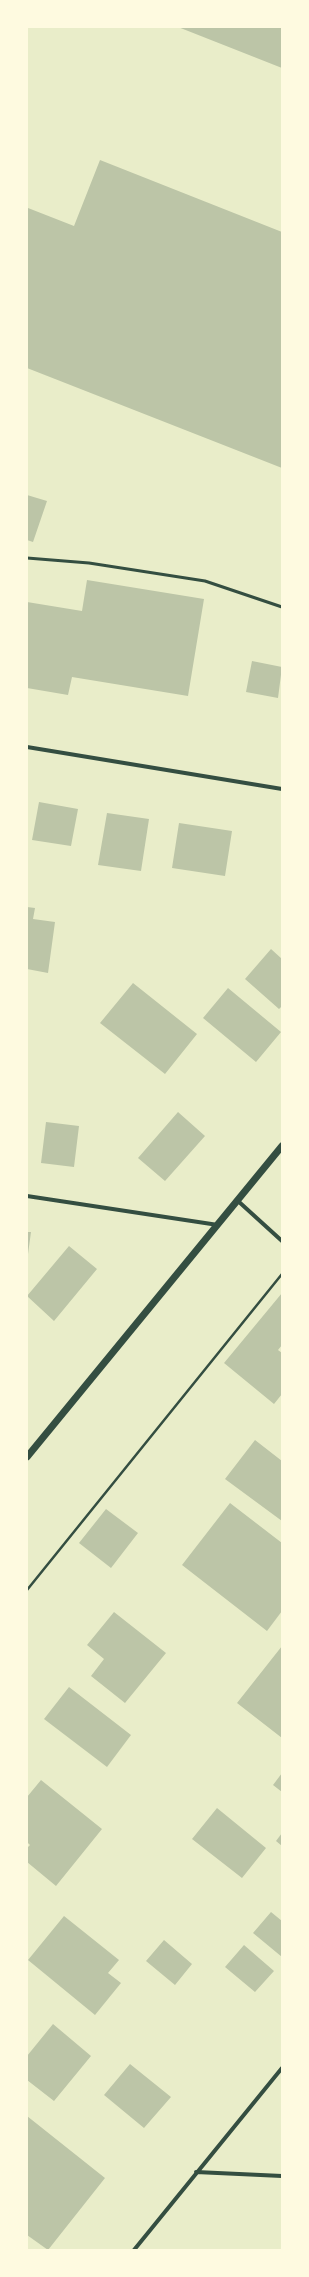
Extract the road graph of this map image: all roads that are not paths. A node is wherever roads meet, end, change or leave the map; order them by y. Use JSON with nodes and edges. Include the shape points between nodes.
{"nodes":[{"id":1,"x":27,"y":558,"type":"edge"},
{"id":2,"x":282,"y":607,"type":"edge"},
{"id":3,"x":27,"y":747,"type":"edge"},
{"id":4,"x":282,"y":789,"type":"edge"},
{"id":5,"x":282,"y":1146,"type":"edge"},
{"id":6,"x":27,"y":1196,"type":"edge"},
{"id":7,"x":238,"y":1201,"type":"junction"},
{"id":8,"x":218,"y":1225,"type":"junction"},
{"id":9,"x":282,"y":1241,"type":"edge"},
{"id":10,"x":27,"y":1457,"type":"edge"},
{"id":11,"x":282,"y":2068,"type":"edge"},
{"id":12,"x":196,"y":2172,"type":"junction"},
{"id":13,"x":282,"y":2176,"type":"edge"},
{"id":14,"x":134,"y":2250,"type":"edge"}],
"edges":[{"from":1,"to":2,"type":"lane","via":[[89,563],[205,581]]},
{"from":3,"to":4,"type":"street"},
{"from":5,"to":7,"type":"street"},
{"from":6,"to":8,"type":"street"},
{"from":7,"to":8,"type":"street"},
{"from":7,"to":9,"type":"street"},
{"from":8,"to":10,"type":"street"},
{"from":11,"to":12,"type":"street"},
{"from":12,"to":13,"type":"street"},
{"from":12,"to":14,"type":"street"}]}
